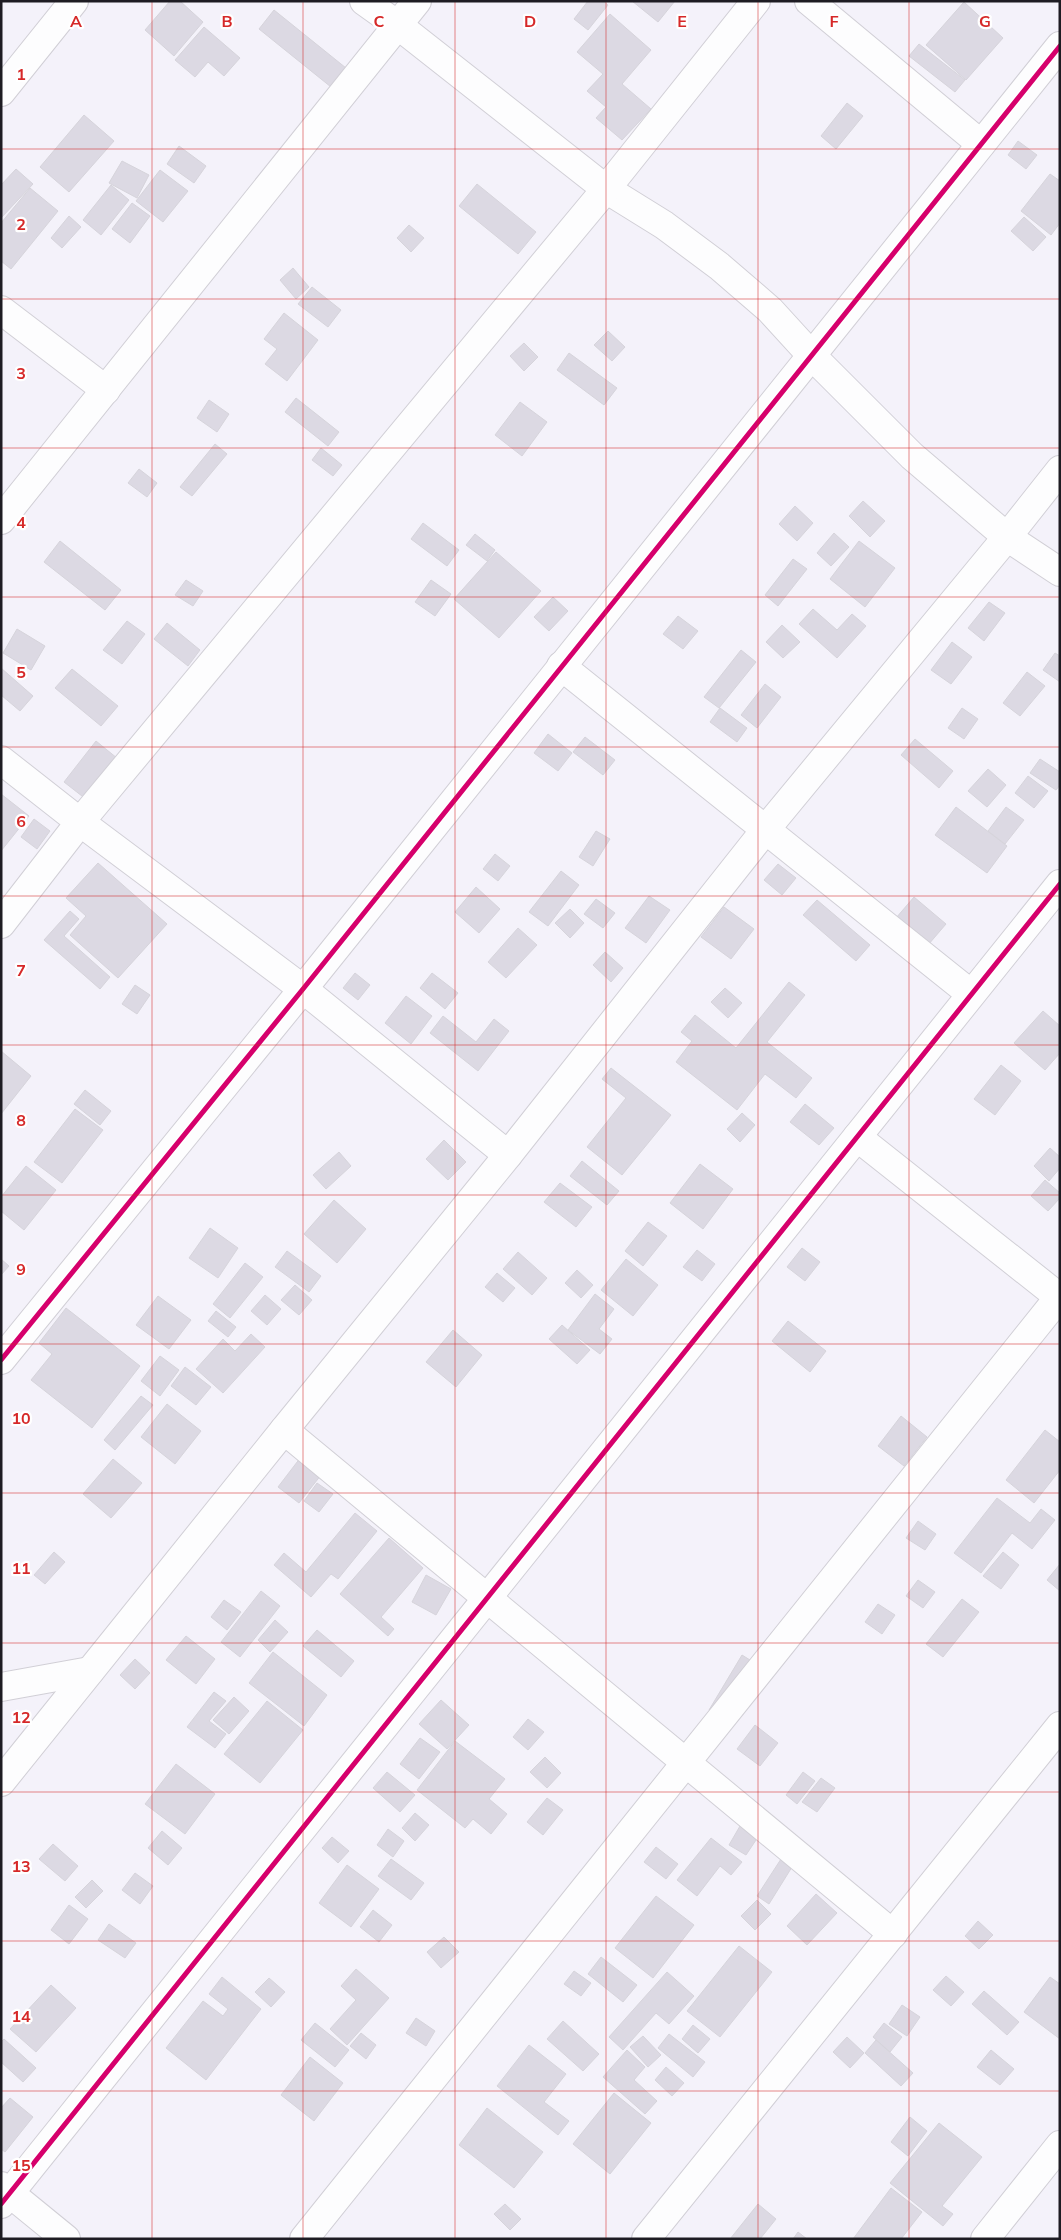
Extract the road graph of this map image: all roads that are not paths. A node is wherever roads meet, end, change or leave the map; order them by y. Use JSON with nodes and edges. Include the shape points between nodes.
{"nodes":[{"id":1,"x":74,"y":1,"type":"edge"},
{"id":2,"x":364,"y":1,"type":"edge"},
{"id":3,"x":417,"y":1,"type":"edge"},
{"id":4,"x":756,"y":1,"type":"edge"},
{"id":5,"x":809,"y":1,"type":"edge"},
{"id":6,"x":399,"y":26,"type":"junction"},
{"id":7,"x":1060,"y":46,"type":"edge"},
{"id":8,"x":1,"y":92,"type":"edge"},
{"id":9,"x":981,"y":144,"type":"junction"},
{"id":10,"x":606,"y":189,"type":"junction"},
{"id":11,"x":1,"y":310,"type":"edge"},
{"id":12,"x":812,"y":356,"type":"junction"},
{"id":13,"x":106,"y":390,"type":"junction"},
{"id":14,"x":1060,"y":470,"type":"edge"},
{"id":15,"x":1,"y":520,"type":"edge"},
{"id":16,"x":1007,"y":537,"type":"junction"},
{"id":17,"x":1060,"y":572,"type":"edge"},
{"id":18,"x":561,"y":666,"type":"junction"},
{"id":19,"x":1,"y":760,"type":"edge"},
{"id":20,"x":80,"y":822,"type":"junction"},
{"id":21,"x":766,"y":830,"type":"junction"},
{"id":22,"x":1060,"y":884,"type":"edge"},
{"id":23,"x":1,"y":924,"type":"edge"},
{"id":24,"x":303,"y":989,"type":"junction"},
{"id":25,"x":971,"y":994,"type":"junction"},
{"id":26,"x":856,"y":1137,"type":"junction"},
{"id":27,"x":508,"y":1155,"type":"junction"},
{"id":28,"x":1059,"y":1297,"type":"edge"},
{"id":29,"x":1,"y":1360,"type":"edge"},
{"id":30,"x":284,"y":1430,"type":"junction"},
{"id":31,"x":487,"y":1597,"type":"junction"},
{"id":32,"x":90,"y":1671,"type":"junction"},
{"id":33,"x":1,"y":1687,"type":"edge"},
{"id":34,"x":1060,"y":1726,"type":"edge"},
{"id":35,"x":686,"y":1762,"type":"junction"},
{"id":36,"x":1,"y":1782,"type":"edge"},
{"id":37,"x":893,"y":1934,"type":"junction"},
{"id":38,"x":1060,"y":2145,"type":"edge"},
{"id":39,"x":4,"y":2194,"type":"edge"},
{"id":40,"x":66,"y":2239,"type":"edge"},
{"id":41,"x":304,"y":2239,"type":"edge"},
{"id":42,"x":646,"y":2239,"type":"edge"},
{"id":43,"x":985,"y":2239,"type":"edge"}],
"edges":[{"from":1,"to":8,"type":"street"},
{"from":2,"to":6,"type":"street"},
{"from":3,"to":6,"type":"street"},
{"from":4,"to":10,"type":"street"},
{"from":5,"to":9,"type":"street"},
{"from":6,"to":10,"type":"street"},
{"from":6,"to":13,"type":"street"},
{"from":7,"to":9,"type":"street"},
{"from":9,"to":12,"type":"street"},
{"from":10,"to":12,"type":"street","via":[[664,225],[719,266],[770,310]]},
{"from":10,"to":20,"type":"street"},
{"from":11,"to":13,"type":"street"},
{"from":12,"to":16,"type":"street","via":[[912,456]]},
{"from":12,"to":18,"type":"street"},
{"from":13,"to":15,"type":"street"},
{"from":14,"to":16,"type":"street"},
{"from":16,"to":17,"type":"street"},
{"from":16,"to":21,"type":"street"},
{"from":18,"to":21,"type":"street"},
{"from":18,"to":24,"type":"street"},
{"from":19,"to":20,"type":"street"},
{"from":20,"to":23,"type":"street"},
{"from":20,"to":24,"type":"street"},
{"from":21,"to":25,"type":"street"},
{"from":21,"to":27,"type":"street"},
{"from":22,"to":25,"type":"street"},
{"from":24,"to":27,"type":"street"},
{"from":24,"to":29,"type":"street"},
{"from":25,"to":26,"type":"street"},
{"from":26,"to":28,"type":"street"},
{"from":26,"to":31,"type":"street"},
{"from":27,"to":30,"type":"street"},
{"from":28,"to":35,"type":"street"},
{"from":30,"to":31,"type":"street"},
{"from":30,"to":32,"type":"street"},
{"from":31,"to":35,"type":"street"},
{"from":31,"to":39,"type":"street"},
{"from":32,"to":33,"type":"street"},
{"from":32,"to":36,"type":"street"},
{"from":34,"to":37,"type":"street"},
{"from":35,"to":37,"type":"street"},
{"from":35,"to":41,"type":"street"},
{"from":37,"to":42,"type":"street"},
{"from":38,"to":43,"type":"street"},
{"from":39,"to":40,"type":"street"}]}
